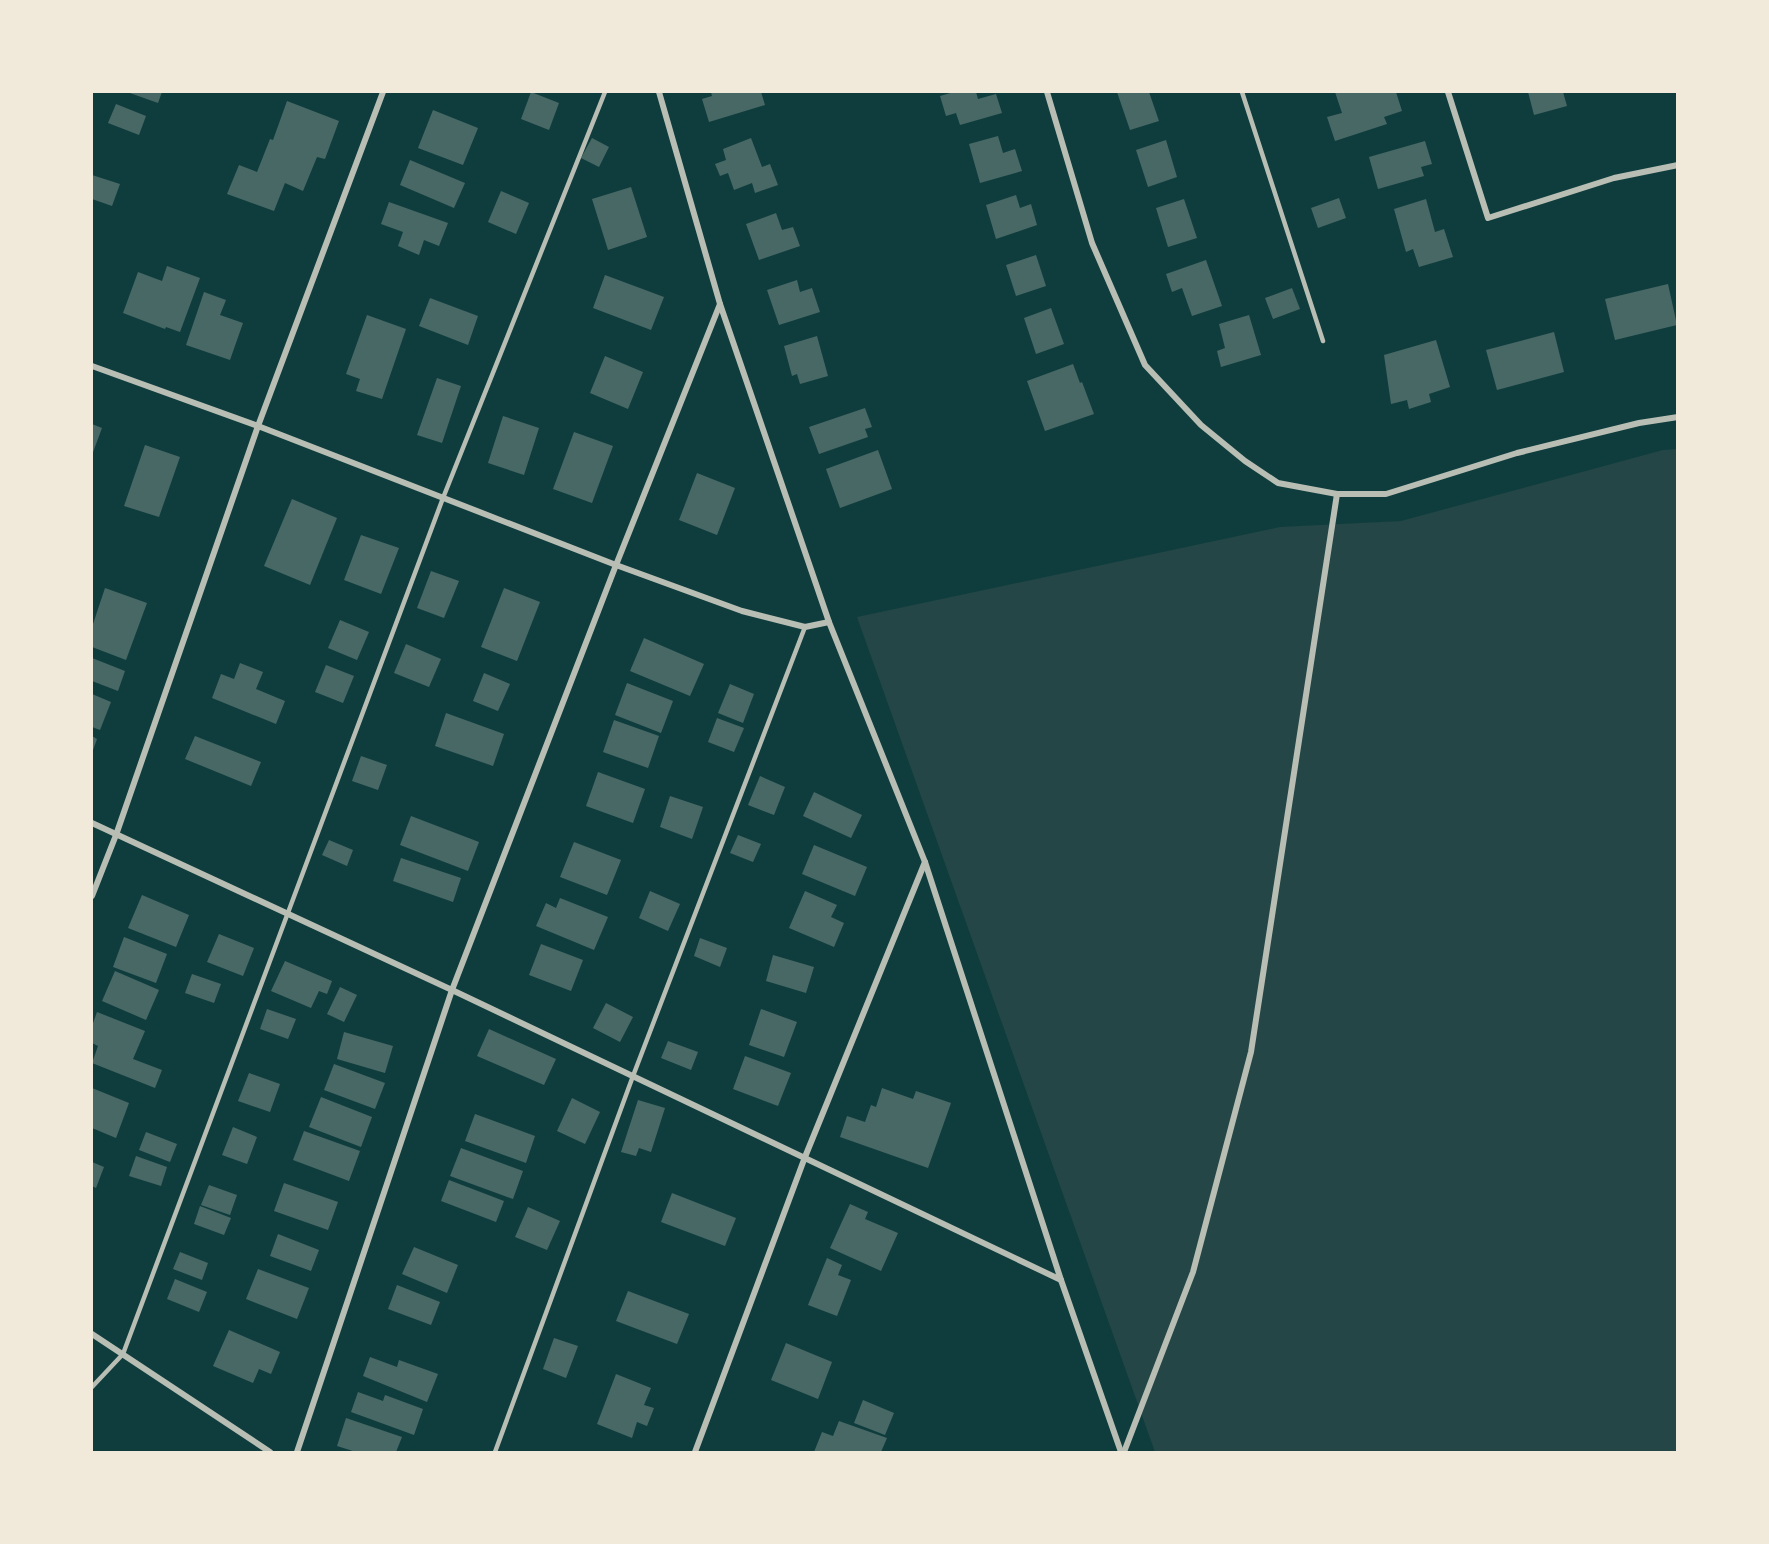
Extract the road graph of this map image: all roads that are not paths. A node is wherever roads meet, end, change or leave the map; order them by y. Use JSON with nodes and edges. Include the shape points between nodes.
{"nodes":[{"id":1,"x":383,"y":92,"type":"edge"},
{"id":2,"x":605,"y":92,"type":"edge"},
{"id":3,"x":659,"y":92,"type":"edge"},
{"id":4,"x":1047,"y":92,"type":"edge"},
{"id":5,"x":1242,"y":92,"type":"edge"},
{"id":6,"x":1448,"y":92,"type":"edge"},
{"id":7,"x":1677,"y":165,"type":"edge"},
{"id":8,"x":720,"y":304,"type":"junction"},
{"id":9,"x":1323,"y":340,"type":"dead end"},
{"id":10,"x":92,"y":366,"type":"edge"},
{"id":11,"x":1677,"y":417,"type":"edge"},
{"id":12,"x":258,"y":426,"type":"junction"},
{"id":13,"x":1337,"y":494,"type":"junction"},
{"id":14,"x":443,"y":498,"type":"junction"},
{"id":15,"x":616,"y":565,"type":"junction"},
{"id":16,"x":829,"y":622,"type":"junction"},
{"id":17,"x":805,"y":627,"type":"junction"},
{"id":18,"x":92,"y":823,"type":"edge"},
{"id":19,"x":116,"y":835,"type":"junction"},
{"id":20,"x":925,"y":862,"type":"junction"},
{"id":21,"x":92,"y":896,"type":"edge"},
{"id":22,"x":287,"y":914,"type":"junction"},
{"id":23,"x":452,"y":990,"type":"junction"},
{"id":24,"x":633,"y":1076,"type":"junction"},
{"id":25,"x":805,"y":1157,"type":"junction"},
{"id":26,"x":1060,"y":1280,"type":"junction"},
{"id":27,"x":92,"y":1334,"type":"edge"},
{"id":28,"x":123,"y":1354,"type":"junction"},
{"id":29,"x":92,"y":1387,"type":"edge"},
{"id":30,"x":270,"y":1452,"type":"edge"},
{"id":31,"x":297,"y":1452,"type":"edge"},
{"id":32,"x":495,"y":1452,"type":"edge"},
{"id":33,"x":695,"y":1452,"type":"edge"},
{"id":34,"x":1122,"y":1452,"type":"edge"}],
"edges":[{"from":1,"to":12,"type":"street"},
{"from":2,"to":14,"type":"lane"},
{"from":3,"to":8,"type":"street"},
{"from":4,"to":13,"type":"street","via":[[1092,243],[1145,365],[1201,425],[1245,461],[1278,483]]},
{"from":5,"to":9,"type":"lane"},
{"from":6,"to":7,"type":"street","via":[[1488,218],[1614,178]]},
{"from":8,"to":15,"type":"street"},
{"from":8,"to":16,"type":"street"},
{"from":10,"to":12,"type":"street"},
{"from":11,"to":13,"type":"street","via":[[1517,453],[1386,494]]},
{"from":12,"to":14,"type":"street"},
{"from":12,"to":19,"type":"street"},
{"from":13,"to":34,"type":"street","via":[[1251,1053],[1193,1272]]},
{"from":14,"to":15,"type":"street"},
{"from":14,"to":22,"type":"lane"},
{"from":15,"to":17,"type":"street","via":[[742,611]]},
{"from":15,"to":23,"type":"street"},
{"from":16,"to":17,"type":"street"},
{"from":16,"to":20,"type":"street"},
{"from":17,"to":24,"type":"lane"},
{"from":18,"to":19,"type":"street"},
{"from":19,"to":21,"type":"street"},
{"from":19,"to":22,"type":"street"},
{"from":20,"to":25,"type":"street"},
{"from":20,"to":26,"type":"street"},
{"from":22,"to":23,"type":"street"},
{"from":22,"to":28,"type":"lane"},
{"from":23,"to":24,"type":"street"},
{"from":23,"to":31,"type":"street"},
{"from":24,"to":25,"type":"street"},
{"from":24,"to":32,"type":"lane"},
{"from":25,"to":26,"type":"street"},
{"from":25,"to":33,"type":"street"},
{"from":26,"to":34,"type":"street"},
{"from":27,"to":28,"type":"street"},
{"from":28,"to":29,"type":"lane"},
{"from":28,"to":30,"type":"street"}]}
